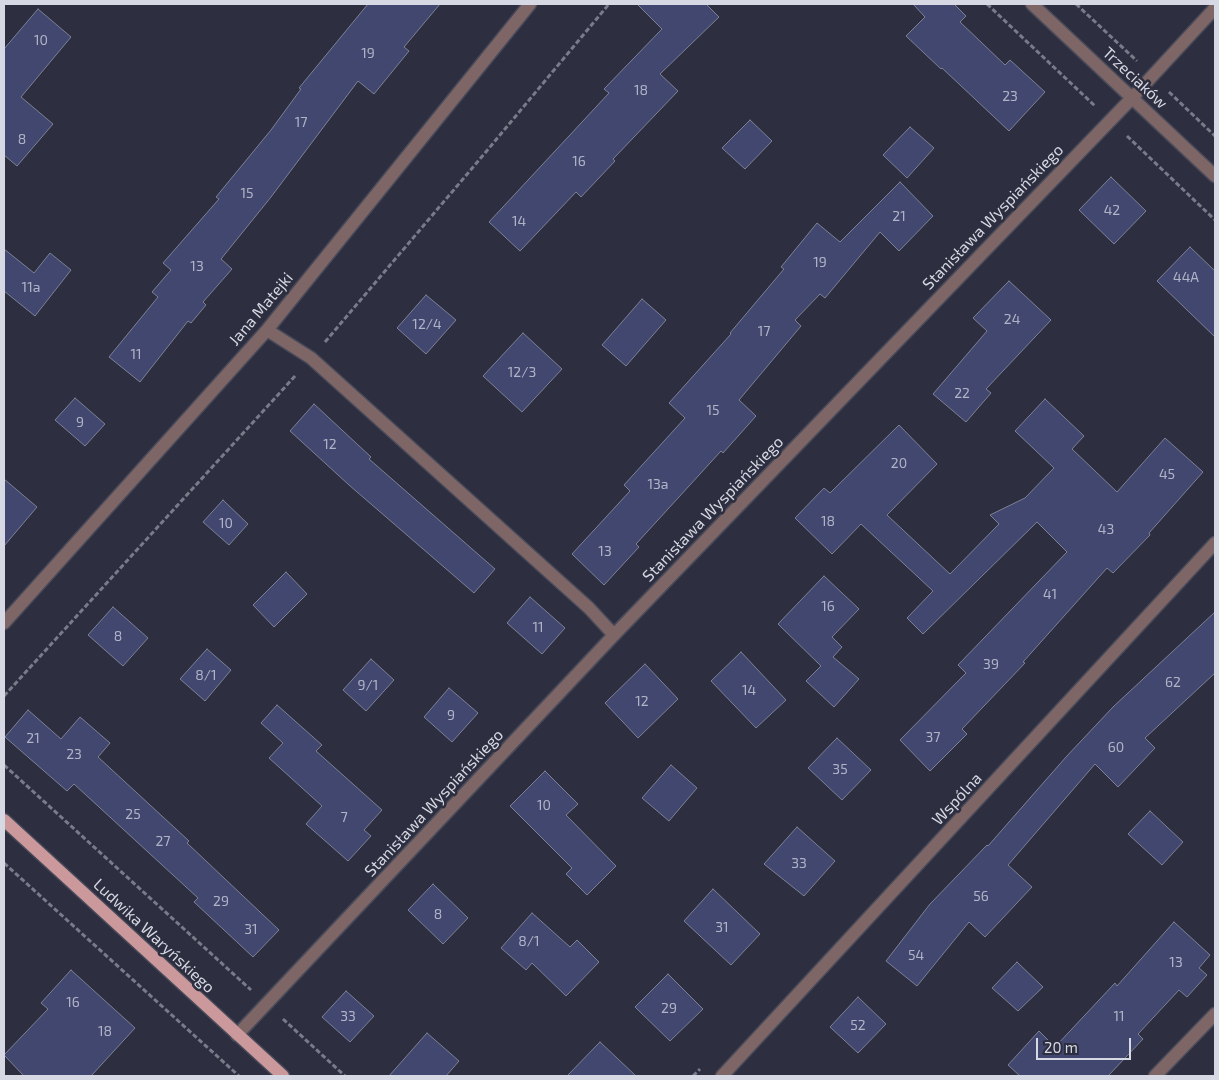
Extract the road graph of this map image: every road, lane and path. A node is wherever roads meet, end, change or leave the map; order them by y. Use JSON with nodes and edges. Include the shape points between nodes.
{"nodes":[{"id":1,"x":530,"y":4,"type":"edge"},
{"id":2,"x":1032,"y":4,"type":"edge"},
{"id":3,"x":1215,"y":8,"type":"edge"},
{"id":4,"x":1132,"y":98,"type":"junction"},
{"id":5,"x":1215,"y":176,"type":"edge"},
{"id":6,"x":266,"y":330,"type":"junction"},
{"id":7,"x":1215,"y":543,"type":"edge"},
{"id":8,"x":4,"y":623,"type":"edge"},
{"id":9,"x":614,"y":636,"type":"junction"},
{"id":10,"x":4,"y":764,"type":"edge"},
{"id":11,"x":4,"y":820,"type":"edge"},
{"id":12,"x":4,"y":863,"type":"edge"},
{"id":13,"x":267,"y":1004,"type":"junction"},
{"id":14,"x":1215,"y":1014,"type":"edge"},
{"id":15,"x":238,"y":1035,"type":"junction"},
{"id":16,"x":239,"y":1076,"type":"edge"},
{"id":17,"x":283,"y":1076,"type":"edge"},
{"id":18,"x":345,"y":1076,"type":"edge"},
{"id":19,"x":722,"y":1076,"type":"edge"},
{"id":20,"x":1155,"y":1076,"type":"edge"}],
"edges":[{"from":1,"to":6,"type":"street","name":"Jana Matejki"},
{"from":2,"to":4,"type":"street","name":"Trzeciaków"},
{"from":3,"to":4,"type":"street","name":"Stanisława Wyspiańskiego"},
{"from":4,"to":5,"type":"street","name":"Trzeciaków"},
{"from":4,"to":9,"type":"street","name":"Stanisława Wyspiańskiego"},
{"from":6,"to":8,"type":"street","name":"Jana Matejki"},
{"from":6,"to":9,"type":"street","via":[[311,358],[589,608]]},
{"from":7,"to":19,"type":"street","name":"Wspólna"},
{"from":9,"to":13,"type":"street","name":"Stanisława Wyspiańskiego"},
{"from":10,"to":13,"type":"path"},
{"from":11,"to":15,"type":"main road","name":"Ludwika Waryńskiego"},
{"from":12,"to":16,"type":"path"},
{"from":13,"to":15,"type":"street","name":"Stanisława Wyspiańskiego"},
{"from":13,"to":18,"type":"path"},
{"from":14,"to":20,"type":"street"},
{"from":15,"to":17,"type":"main road","name":"Ludwika Waryńskiego"}]}
